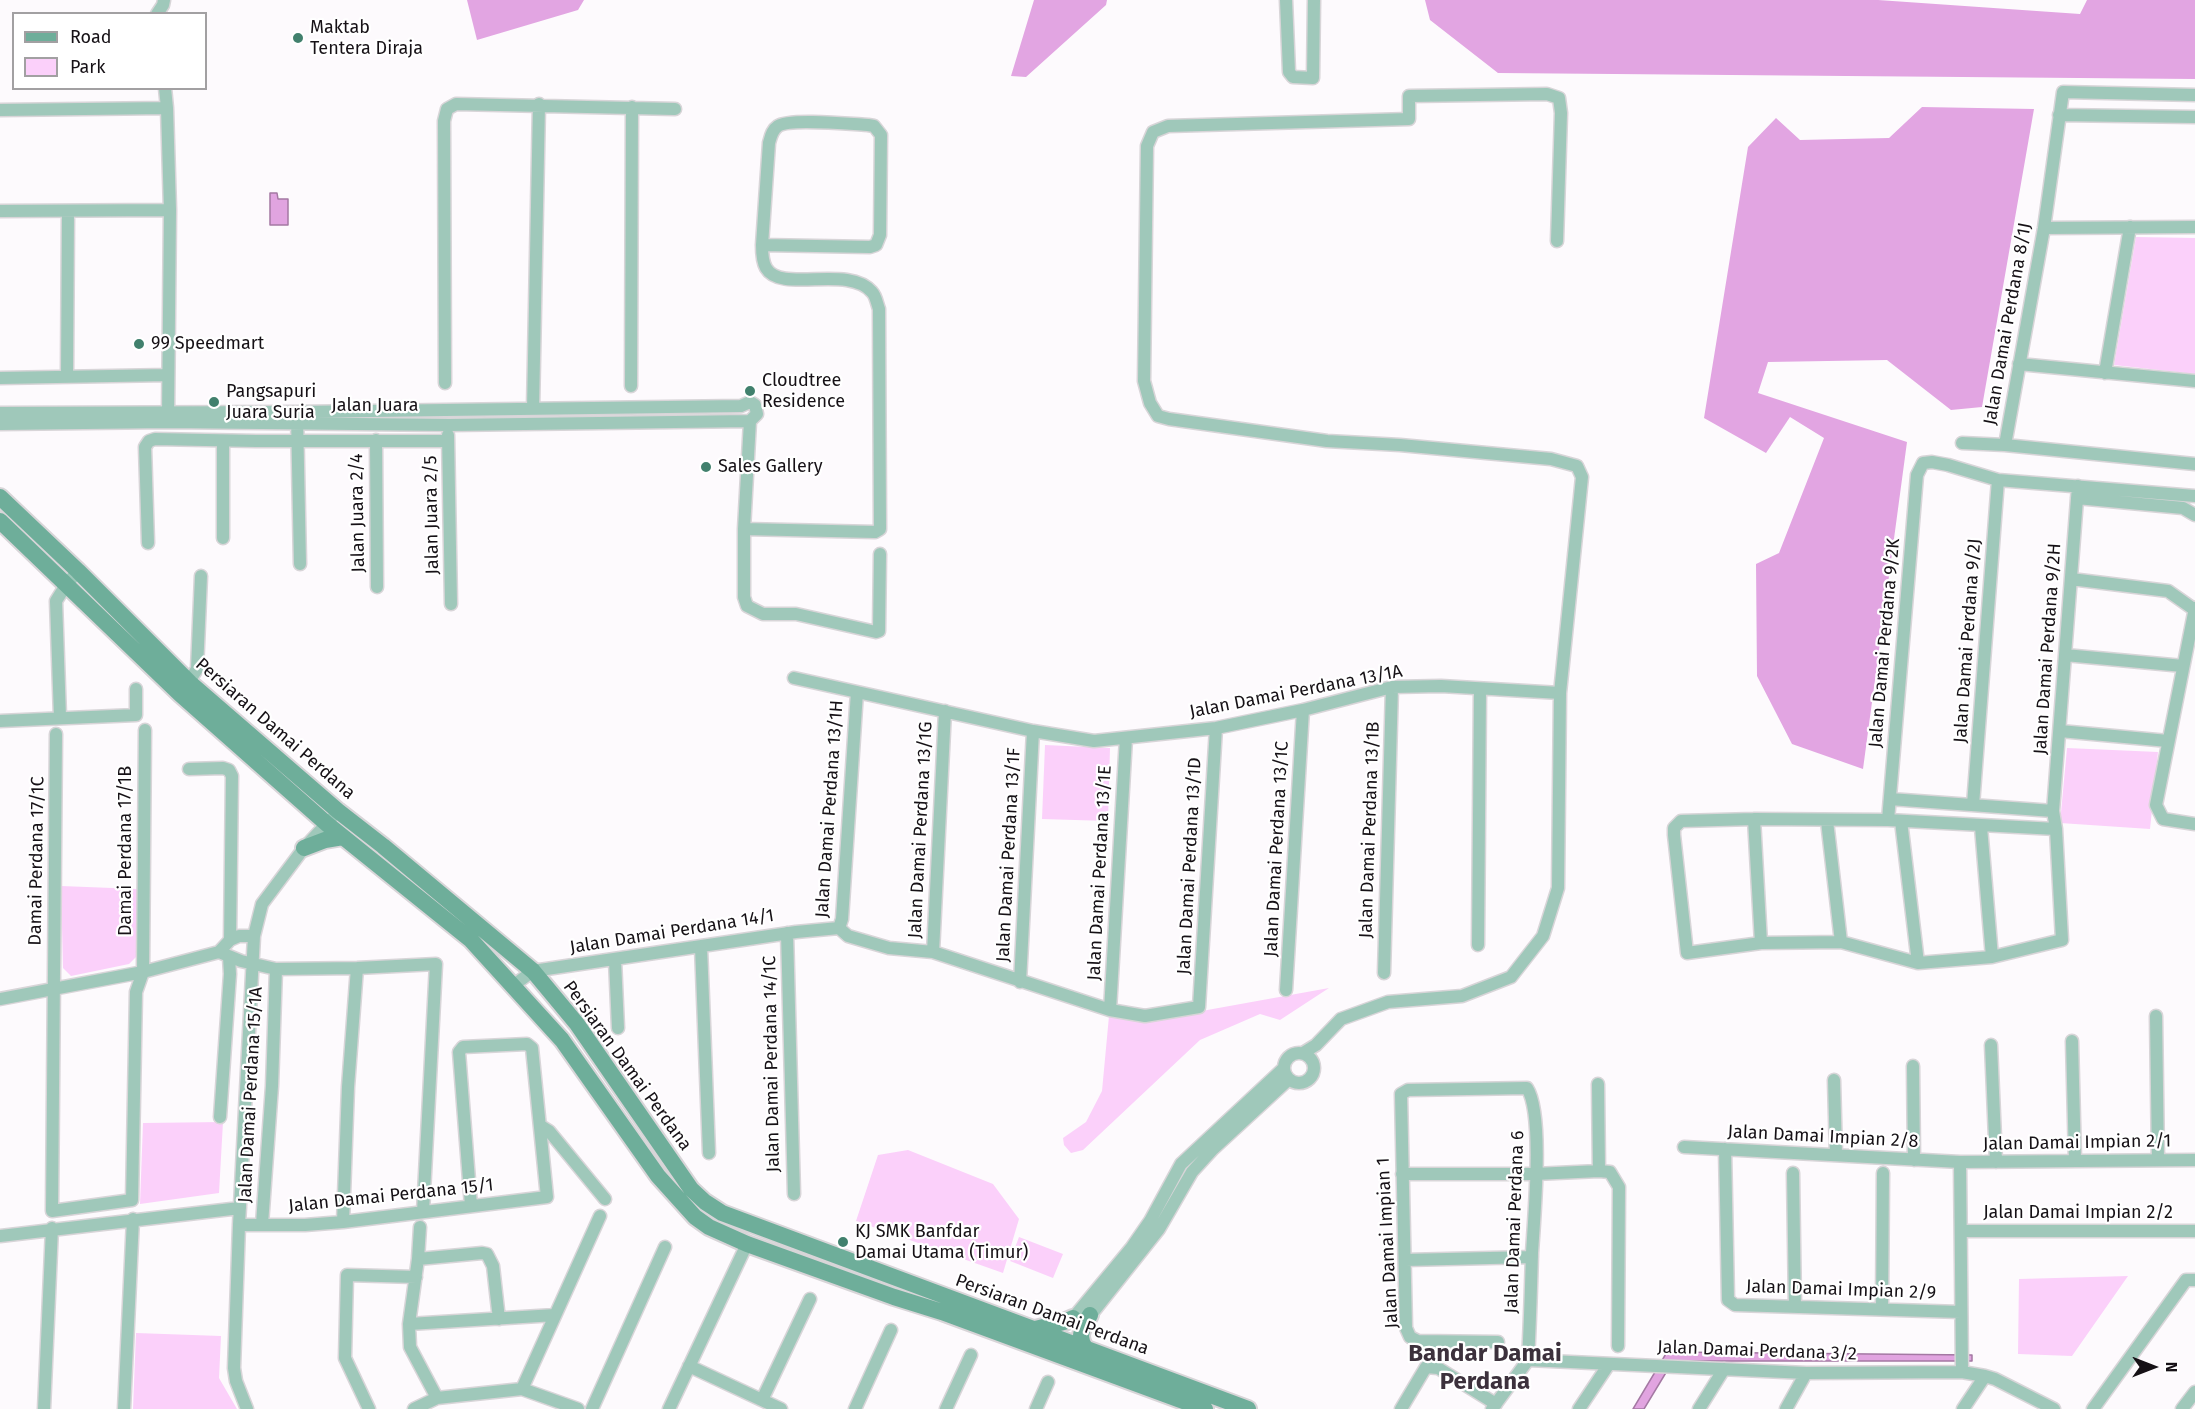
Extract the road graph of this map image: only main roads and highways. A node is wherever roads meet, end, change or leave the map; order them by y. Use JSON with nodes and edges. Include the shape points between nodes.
{"nodes":[{"id":1,"x":0,"y":497,"type":"edge"},
{"id":2,"x":0,"y":521,"type":"edge"},
{"id":3,"x":185,"y":688,"type":"junction"},
{"id":4,"x":312,"y":810,"type":"junction"},
{"id":5,"x":343,"y":837,"type":"junction"},
{"id":6,"x":677,"y":1169,"type":"junction"},
{"id":7,"x":658,"y":1176,"type":"junction"},
{"id":8,"x":1090,"y":1315,"type":"road end"},
{"id":9,"x":1073,"y":1317,"type":"road end"},
{"id":10,"x":1034,"y":1329,"type":"junction"},
{"id":11,"x":1056,"y":1347,"type":"junction"},
{"id":12,"x":1086,"y":1349,"type":"junction"},
{"id":13,"x":1184,"y":1409,"type":"edge"},
{"id":14,"x":1205,"y":1409,"type":"edge"},
{"id":15,"x":1248,"y":1409,"type":"edge"}],
"edges":[{"from":1,"to":3,"type":"main road","name":"Persiaran Damai Perdana","via":[[78,571]]},
{"from":2,"to":3,"type":"main road","name":"Persiaran Damai Perdana","via":[[66,585]]},
{"from":3,"to":4,"type":"main road","name":"Persiaran Damai Perdana"},
{"from":3,"to":6,"type":"main road","name":"Persiaran Damai Perdana","via":[[534,971],[577,1024]]},
{"from":4,"to":5,"type":"main road","name":"Persiaran Damai Perdana"},
{"from":4,"to":5,"type":"main road","via":[[304,848]]},
{"from":5,"to":7,"type":"main road","name":"Persiaran Damai Perdana","via":[[471,940],[514,985],[562,1040]]},
{"from":6,"to":7,"type":"main road","via":[[666,1163]]},
{"from":6,"to":10,"type":"main road","name":"Persiaran Damai Perdana","via":[[699,1197],[722,1213]]},
{"from":7,"to":11,"type":"main road","name":"Persiaran Damai Perdana","via":[[695,1217],[747,1244]]},
{"from":8,"to":12,"type":"main road","via":[[1080,1333],[1080,1342]]},
{"from":9,"to":10,"type":"main road"},
{"from":10,"to":11,"type":"main road","name":"Persiaran Damai Perdana"},
{"from":11,"to":12,"type":"main road","name":"Persiaran Damai Perdana"},
{"from":11,"to":13,"type":"main road","name":"Persiaran Damai Perdana","via":[[1058,1362]]},
{"from":11,"to":14,"type":"main road","name":"Persiaran Damai Perdana"},
{"from":12,"to":15,"type":"main road","name":"Persiaran Damai Perdana"}]}
